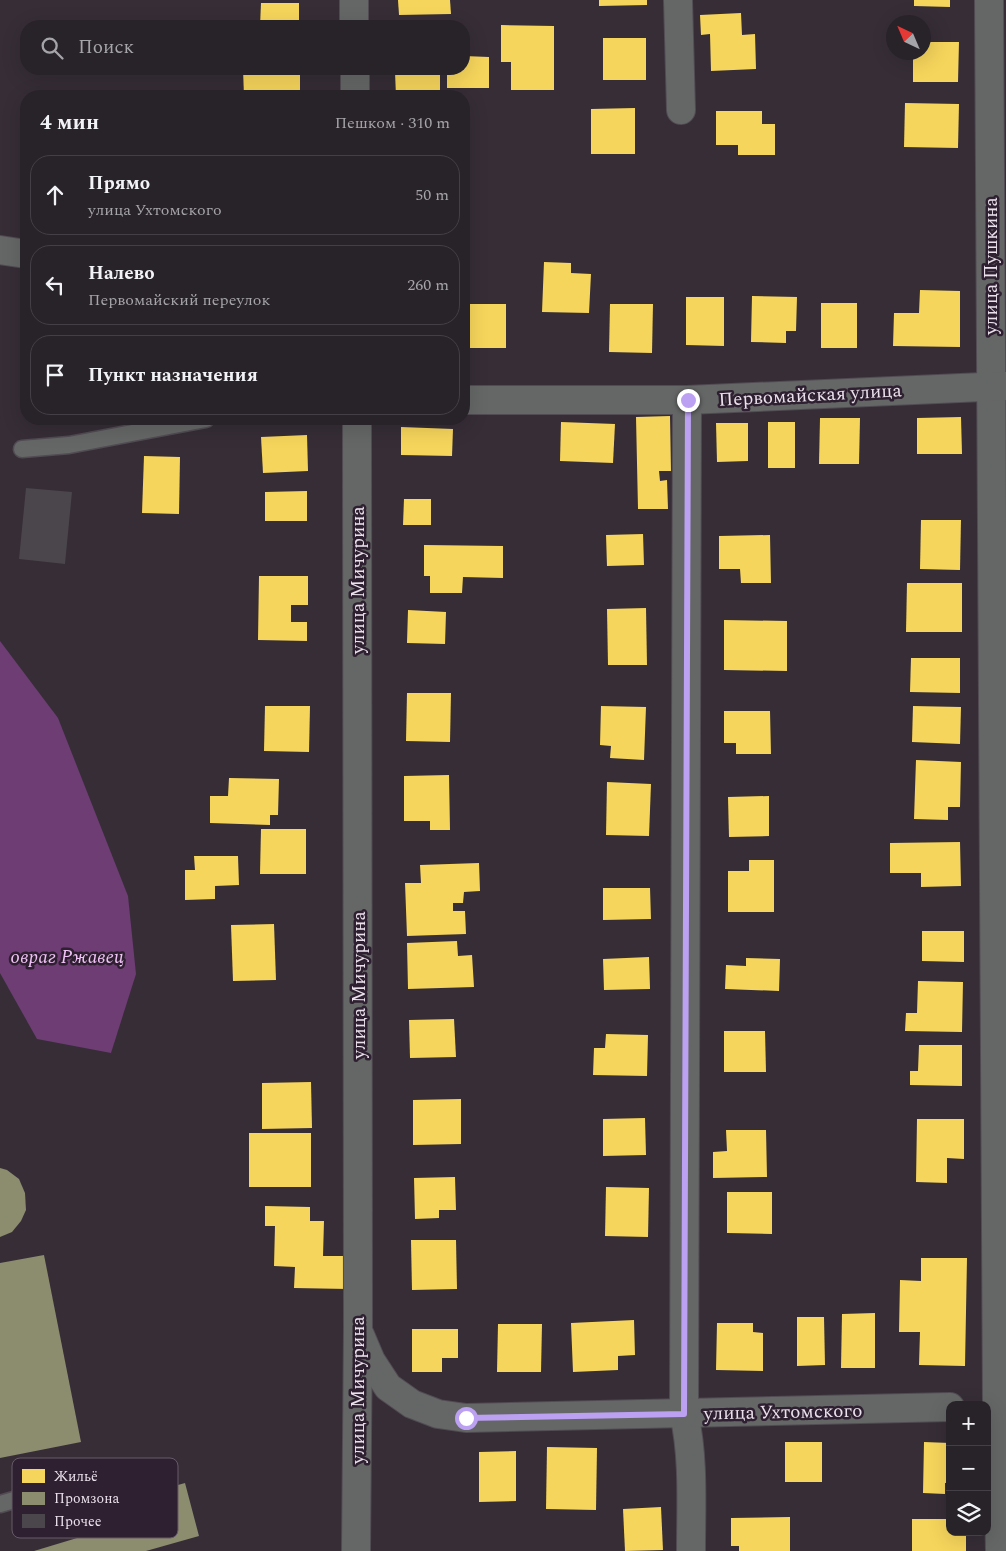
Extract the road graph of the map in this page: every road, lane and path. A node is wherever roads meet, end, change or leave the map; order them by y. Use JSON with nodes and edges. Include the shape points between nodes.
{"nodes":[{"id":1,"x":354,"y":0,"type":"edge"},
{"id":2,"x":678,"y":0,"type":"edge"},
{"id":3,"x":989,"y":0,"type":"edge"},
{"id":4,"x":354,"y":20,"type":"edge"},
{"id":5,"x":354,"y":75,"type":"edge"},
{"id":6,"x":355,"y":90,"type":"edge"},
{"id":7,"x":681,"y":110,"type":"dead end"},
{"id":8,"x":0,"y":250,"type":"edge"},
{"id":9,"x":20,"y":253,"type":"edge"},
{"id":10,"x":998,"y":386,"type":"edge"},
{"id":11,"x":470,"y":400,"type":"edge"},
{"id":12,"x":688,"y":400,"type":"junction"},
{"id":13,"x":173,"y":425,"type":"edge"},
{"id":14,"x":357,"y":425,"type":"edge"},
{"id":15,"x":22,"y":449,"type":"dead end"},
{"id":16,"x":358,"y":1329,"type":"junction"},
{"id":17,"x":997,"y":1406,"type":"edge"},
{"id":18,"x":946,"y":1407,"type":"edge"},
{"id":19,"x":684,"y":1414,"type":"junction"},
{"id":20,"x":356,"y":1551,"type":"edge"},
{"id":21,"x":691,"y":1551,"type":"edge"},
{"id":22,"x":1000,"y":1551,"type":"edge"}],
"edges":[{"from":1,"to":4,"type":"street"},
{"from":2,"to":7,"type":"street"},
{"from":3,"to":10,"type":"street","name":"улица Пушкина"},
{"from":5,"to":6,"type":"street"},
{"from":8,"to":9,"type":"street"},
{"from":10,"to":12,"type":"street","name":"Первомайская улица"},
{"from":10,"to":17,"type":"street","name":"улица Пушкина"},
{"from":11,"to":12,"type":"street","name":"Первомайская улица"},
{"from":12,"to":19,"type":"street"},
{"from":13,"to":15,"type":"lane","via":[[70,444]]},
{"from":14,"to":16,"type":"street","name":"улица Мичурина"},
{"from":16,"to":19,"type":"street","name":"улица Ухтомского","via":[[371,1361],[388,1387],[412,1404],[438,1414],[466,1418]]},
{"from":16,"to":20,"type":"street","name":"улица Мичурина"},
{"from":17,"to":22,"type":"street","name":"улица Пушкина"},
{"from":18,"to":19,"type":"street","name":"улица Ухтомского"},
{"from":19,"to":21,"type":"street","via":[[691,1469]]}]}
